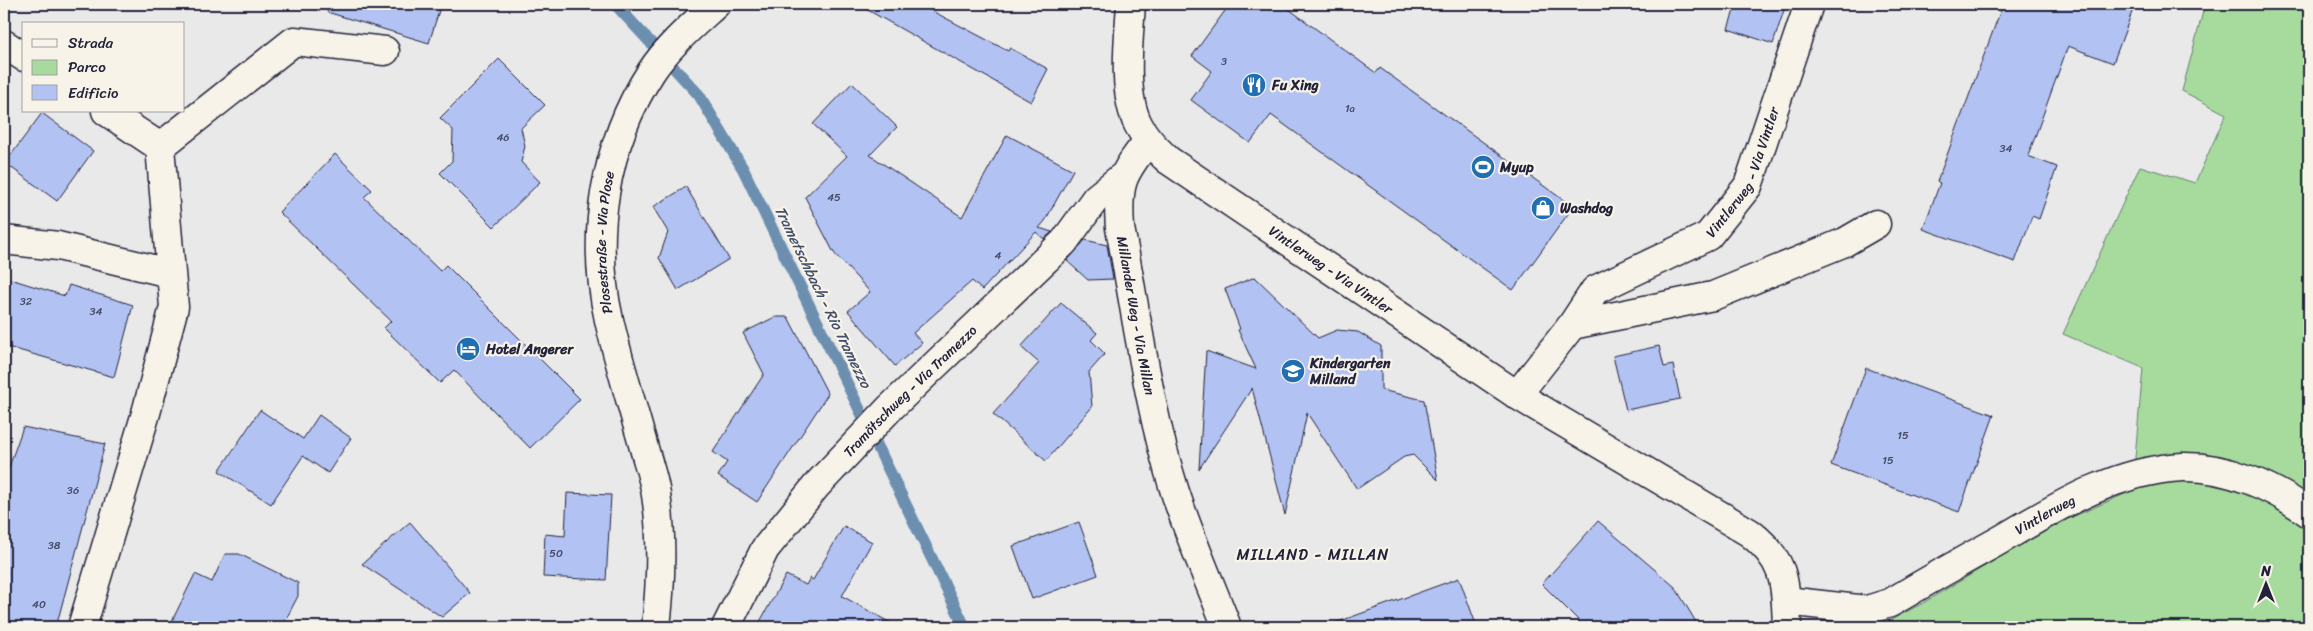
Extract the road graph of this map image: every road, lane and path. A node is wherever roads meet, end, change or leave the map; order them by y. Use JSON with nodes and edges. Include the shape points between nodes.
{"nodes":[{"id":1,"x":716,"y":4,"type":"edge"},
{"id":2,"x":1131,"y":4,"type":"edge"},
{"id":3,"x":1809,"y":4,"type":"edge"},
{"id":4,"x":4,"y":44,"type":"edge"},
{"id":5,"x":385,"y":51,"type":"dead end"},
{"id":6,"x":22,"y":56,"type":"edge"},
{"id":7,"x":108,"y":112,"type":"edge"},
{"id":8,"x":1148,"y":141,"type":"junction"},
{"id":9,"x":160,"y":147,"type":"junction"},
{"id":10,"x":1122,"y":177,"type":"junction"},
{"id":11,"x":1876,"y":224,"type":"dead end"},
{"id":12,"x":4,"y":240,"type":"edge"},
{"id":13,"x":170,"y":272,"type":"junction"},
{"id":14,"x":1572,"y":325,"type":"junction"},
{"id":15,"x":1517,"y":395,"type":"junction"},
{"id":16,"x":2309,"y":513,"type":"edge"},
{"id":17,"x":1786,"y":614,"type":"edge"},
{"id":18,"x":82,"y":627,"type":"edge"},
{"id":19,"x":656,"y":627,"type":"edge"},
{"id":20,"x":726,"y":627,"type":"edge"},
{"id":21,"x":1227,"y":627,"type":"edge"}],
"edges":[{"from":1,"to":19,"type":"street","name":"Plosestraße - Via Plose","via":[[676,42],[638,93],[606,180],[599,247],[609,318],[656,495],[662,570]]},
{"from":2,"to":8,"type":"street","via":[[1129,93],[1137,123]]},
{"from":3,"to":14,"type":"street","name":"Vintlerweg - Via Vintler","via":[[1748,186],[1708,236],[1594,290]]},
{"from":4,"to":6,"type":"street"},
{"from":5,"to":9,"type":"street","via":[[294,42]]},
{"from":7,"to":9,"type":"street"},
{"from":8,"to":10,"type":"street","name":"Millander Weg - Via Millan"},
{"from":8,"to":15,"type":"street","name":"Vintlerweg - Via Vintler","via":[[1168,160]]},
{"from":9,"to":13,"type":"street"},
{"from":10,"to":20,"type":"street","name":"Tramötschweg - Via Tramezzo","via":[[1096,198],[1064,242],[890,408],[817,485],[765,550]]},
{"from":10,"to":21,"type":"street","name":"Millander Weg - Via Millan","via":[[1118,199],[1120,228],[1155,414],[1176,493]]},
{"from":11,"to":14,"type":"street","via":[[1845,242],[1713,296]]},
{"from":12,"to":13,"type":"street","via":[[58,246]]},
{"from":13,"to":18,"type":"street","via":[[174,307]]},
{"from":14,"to":15,"type":"street","name":"Vintlerweg - Via Vintler"},
{"from":15,"to":17,"type":"street","name":"Vintlerweg - Via Vintler","via":[[1763,543],[1778,561]]},
{"from":16,"to":17,"type":"street","name":"Vintlerweg","via":[[2242,477],[2183,467],[2154,472],[2084,493],[1890,603],[1867,610]]}]}
